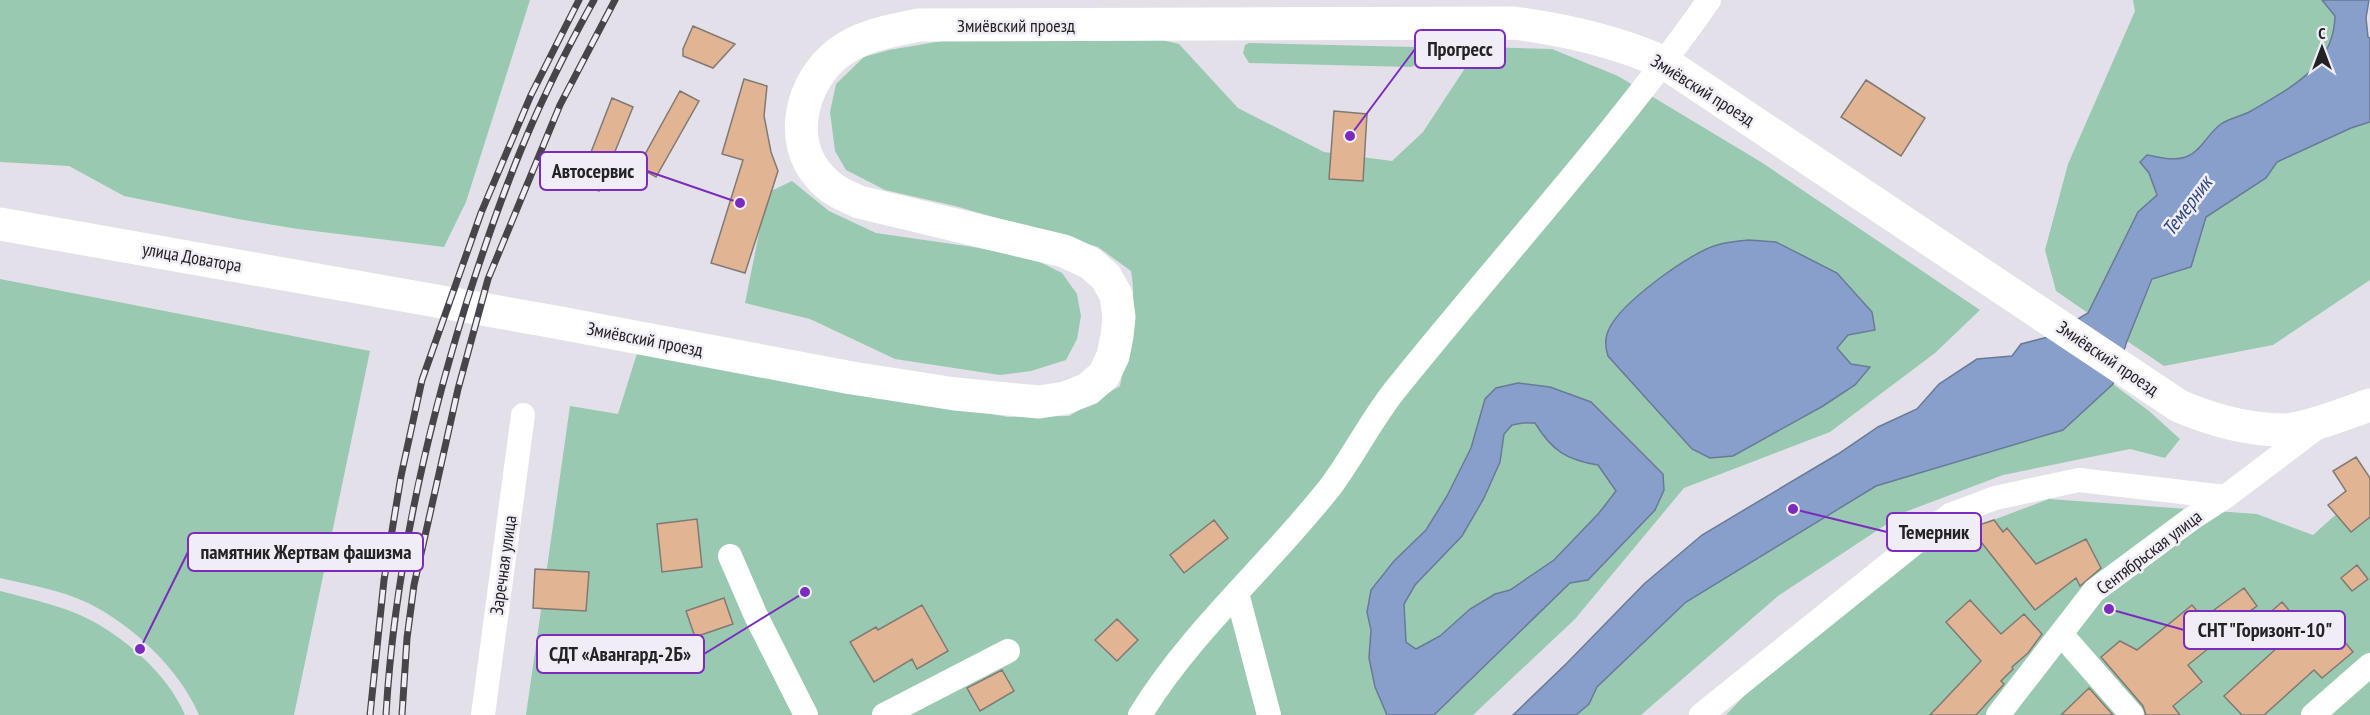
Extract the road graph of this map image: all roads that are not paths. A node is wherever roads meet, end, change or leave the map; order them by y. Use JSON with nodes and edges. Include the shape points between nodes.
{"nodes":[{"id":1,"x":1709,"y":0,"type":"edge"},
{"id":2,"x":1665,"y":63,"type":"junction"},
{"id":3,"x":0,"y":224,"type":"edge"},
{"id":4,"x":383,"y":292,"type":"joint"},
{"id":5,"x":2370,"y":405,"type":"edge"},
{"id":6,"x":523,"y":415,"type":"dead end"},
{"id":7,"x":2328,"y":419,"type":"junction"},
{"id":8,"x":2225,"y":497,"type":"junction"},
{"id":9,"x":730,"y":556,"type":"dead end"},
{"id":10,"x":1237,"y":593,"type":"junction"},
{"id":11,"x":2061,"y":634,"type":"junction"},
{"id":12,"x":1008,"y":651,"type":"dead end"},
{"id":13,"x":2370,"y":665,"type":"edge"},
{"id":14,"x":483,"y":715,"type":"edge"},
{"id":15,"x":806,"y":715,"type":"edge"},
{"id":16,"x":884,"y":715,"type":"edge"},
{"id":17,"x":1140,"y":715,"type":"edge"},
{"id":18,"x":1269,"y":715,"type":"edge"},
{"id":19,"x":1701,"y":715,"type":"edge"},
{"id":20,"x":1998,"y":715,"type":"edge"},
{"id":21,"x":2132,"y":715,"type":"edge"},
{"id":22,"x":2313,"y":715,"type":"edge"}],
"edges":[{"from":1,"to":2,"type":"street"},
{"from":2,"to":4,"type":"main road","name":"Змиёвский проезд","via":[[1596,38],[1514,23],[919,25],[868,36],[838,53],[810,85],[802,121],[803,145],[809,161],[837,192],[859,202],[1064,252],[1090,262],[1106,277],[1116,295],[1119,317],[1113,356],[1104,375],[1088,389],[1065,398],[1039,402],[852,378]]},
{"from":2,"to":7,"type":"main road","name":"Змиёвский проезд","via":[[2179,406],[2208,418],[2286,430]]},
{"from":2,"to":10,"type":"street","via":[[1392,393],[1331,485]]},
{"from":3,"to":4,"type":"main road","name":"улица Доватора"},
{"from":5,"to":7,"type":"main road","name":"Змиёвский проезд"},
{"from":6,"to":14,"type":"street","name":"Заречная улица"},
{"from":7,"to":8,"type":"street","name":"Сентябрьская улица"},
{"from":8,"to":11,"type":"street","name":"Сентябрьская улица","via":[[2094,591]]},
{"from":8,"to":19,"type":"street","via":[[2079,480],[1995,498],[1950,515]]},
{"from":9,"to":15,"type":"street"},
{"from":10,"to":17,"type":"street","via":[[1155,690]]},
{"from":10,"to":18,"type":"street"},
{"from":11,"to":20,"type":"street","name":"Сентябрьская улица"},
{"from":11,"to":21,"type":"street"},
{"from":12,"to":16,"type":"street"},
{"from":13,"to":22,"type":"street"}]}
